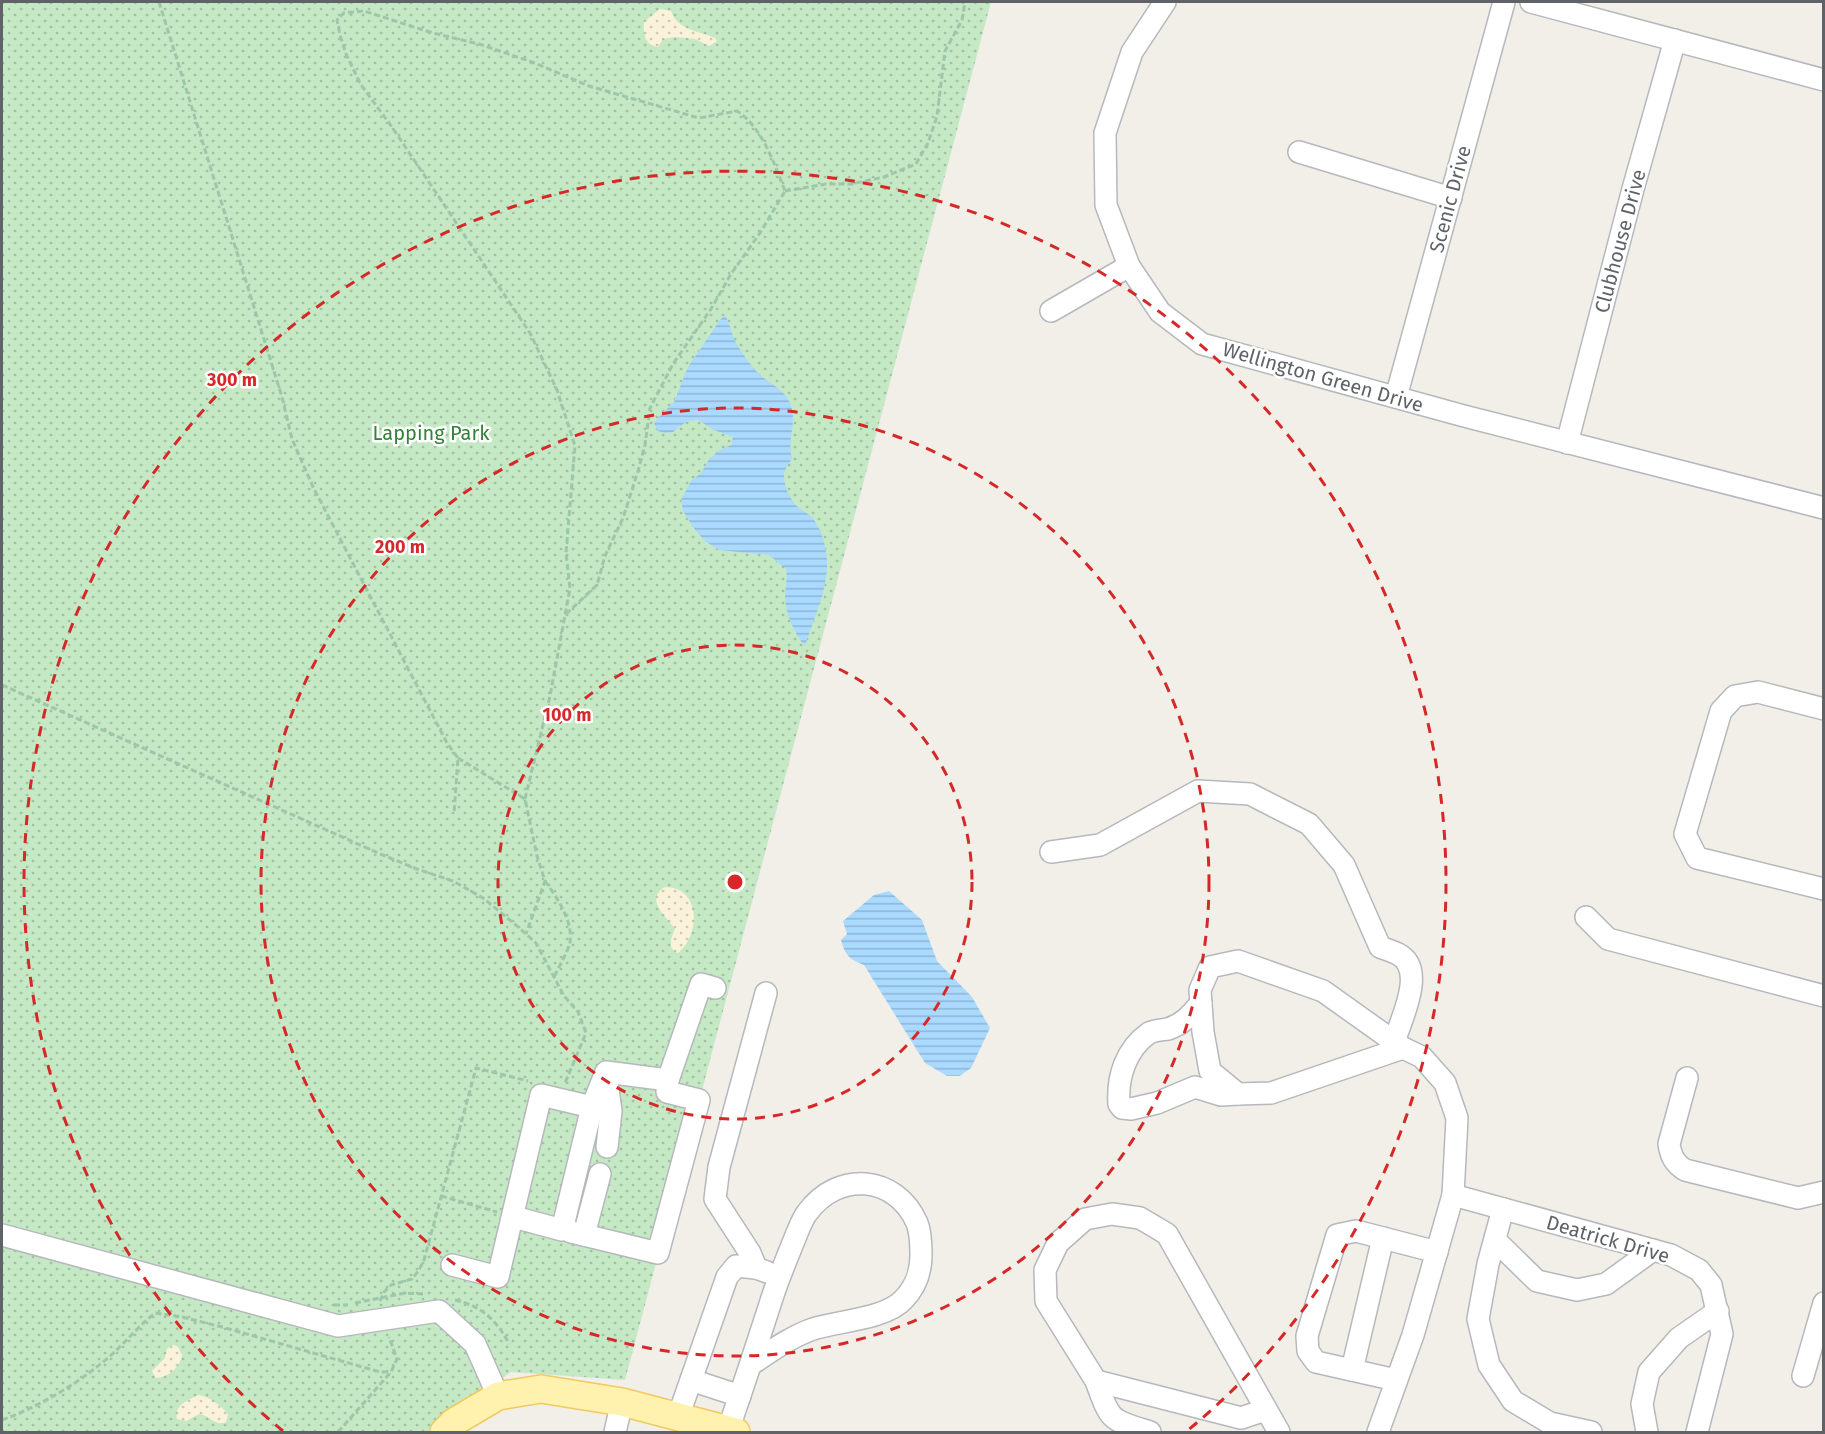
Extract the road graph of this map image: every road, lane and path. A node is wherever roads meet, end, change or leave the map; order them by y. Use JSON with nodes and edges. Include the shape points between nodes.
{"nodes":[{"id":1,"x":159,"y":2,"type":"edge"},
{"id":2,"x":965,"y":2,"type":"edge"},
{"id":3,"x":1165,"y":2,"type":"edge"},
{"id":4,"x":1504,"y":2,"type":"edge"},
{"id":5,"x":1531,"y":2,"type":"edge"},
{"id":6,"x":1675,"y":40,"type":"junction"},
{"id":7,"x":1824,"y":80,"type":"edge"},
{"id":8,"x":1299,"y":153,"type":"dead end"},
{"id":9,"x":785,"y":190,"type":"junction"},
{"id":10,"x":1450,"y":198,"type":"junction"},
{"id":11,"x":1129,"y":266,"type":"junction"},
{"id":12,"x":1051,"y":311,"type":"dead end"},
{"id":13,"x":1396,"y":398,"type":"junction"},
{"id":14,"x":1567,"y":443,"type":"junction"},
{"id":15,"x":1824,"y":508,"type":"edge"},
{"id":16,"x":566,"y":614,"type":"junction"},
{"id":17,"x":2,"y":686,"type":"edge"},
{"id":18,"x":1824,"y":709,"type":"edge"},
{"id":19,"x":458,"y":758,"type":"junction"},
{"id":20,"x":525,"y":799,"type":"junction"},
{"id":21,"x":454,"y":814,"type":"dead end"},
{"id":22,"x":1051,"y":852,"type":"dead end"},
{"id":23,"x":545,"y":881,"type":"junction"},
{"id":24,"x":1824,"y":889,"type":"edge"},
{"id":25,"x":1586,"y":917,"type":"dead end"},
{"id":26,"x":526,"y":934,"type":"junction"},
{"id":27,"x":554,"y":978,"type":"junction"},
{"id":28,"x":715,"y":988,"type":"dead end"},
{"id":29,"x":766,"y":993,"type":"dead end"},
{"id":30,"x":1824,"y":996,"type":"edge"},
{"id":31,"x":1201,"y":1003,"type":"junction"},
{"id":32,"x":1398,"y":1045,"type":"junction"},
{"id":33,"x":568,"y":1071,"type":"dead end"},
{"id":34,"x":606,"y":1072,"type":"junction"},
{"id":35,"x":1687,"y":1078,"type":"dead end"},
{"id":36,"x":668,"y":1080,"type":"junction"},
{"id":37,"x":532,"y":1083,"type":"dead end"},
{"id":38,"x":1238,"y":1094,"type":"junction"},
{"id":39,"x":592,"y":1107,"type":"junction"},
{"id":40,"x":608,"y":1147,"type":"dead end"},
{"id":41,"x":600,"y":1174,"type":"dead end"},
{"id":42,"x":1824,"y":1192,"type":"edge"},
{"id":43,"x":1453,"y":1195,"type":"junction"},
{"id":44,"x":441,"y":1196,"type":"junction"},
{"id":45,"x":1503,"y":1209,"type":"junction"},
{"id":46,"x":514,"y":1217,"type":"junction"},
{"id":47,"x":562,"y":1230,"type":"junction"},
{"id":48,"x":2,"y":1235,"type":"edge"},
{"id":49,"x":584,"y":1235,"type":"junction"},
{"id":50,"x":1383,"y":1238,"type":"junction"},
{"id":51,"x":1495,"y":1240,"type":"junction"},
{"id":52,"x":1653,"y":1250,"type":"junction"},
{"id":53,"x":1437,"y":1252,"type":"junction"},
{"id":54,"x":453,"y":1265,"type":"dead end"},
{"id":55,"x":756,"y":1269,"type":"junction"},
{"id":56,"x":780,"y":1276,"type":"junction"},
{"id":57,"x":427,"y":1294,"type":"dead end"},
{"id":58,"x":382,"y":1297,"type":"junction"},
{"id":59,"x":461,"y":1301,"type":"dead end"},
{"id":60,"x":326,"y":1303,"type":"dead end"},
{"id":61,"x":1824,"y":1303,"type":"edge"},
{"id":62,"x":1718,"y":1311,"type":"junction"},
{"id":63,"x":383,"y":1320,"type":"junction"},
{"id":64,"x":509,"y":1344,"type":"dead end"},
{"id":65,"x":750,"y":1365,"type":"junction"},
{"id":66,"x":1352,"y":1370,"type":"junction"},
{"id":67,"x":391,"y":1372,"type":"junction"},
{"id":68,"x":1803,"y":1376,"type":"dead end"},
{"id":69,"x":691,"y":1380,"type":"junction"},
{"id":70,"x":1396,"y":1380,"type":"junction"},
{"id":71,"x":1096,"y":1381,"type":"junction"},
{"id":72,"x":498,"y":1396,"type":"junction"},
{"id":73,"x":740,"y":1396,"type":"junction"},
{"id":74,"x":622,"y":1402,"type":"junction"},
{"id":75,"x":1265,"y":1410,"type":"junction"},
{"id":76,"x":678,"y":1417,"type":"junction"},
{"id":77,"x":2,"y":1420,"type":"edge"},
{"id":78,"x":1234,"y":1425,"type":"edge"},
{"id":79,"x":732,"y":1431,"type":"edge"},
{"id":80,"x":338,"y":1432,"type":"edge"},
{"id":81,"x":444,"y":1432,"type":"edge"},
{"id":82,"x":615,"y":1432,"type":"edge"},
{"id":83,"x":1150,"y":1432,"type":"edge"},
{"id":84,"x":1279,"y":1432,"type":"edge"},
{"id":85,"x":1378,"y":1432,"type":"edge"},
{"id":86,"x":1591,"y":1432,"type":"edge"},
{"id":87,"x":1647,"y":1432,"type":"edge"},
{"id":88,"x":1696,"y":1432,"type":"edge"}],
"edges":[{"from":1,"to":19,"type":"path","via":[[292,439],[312,487]]},
{"from":2,"to":9,"type":"path","via":[[962,20],[945,51],[937,116],[916,164],[884,177],[851,184]]},
{"from":3,"to":11,"type":"street","name":"Wellington Green Drive","via":[[1132,52],[1105,133],[1106,205]]},
{"from":4,"to":10,"type":"street","name":"Scenic Drive"},
{"from":5,"to":6,"type":"street"},
{"from":6,"to":7,"type":"street"},
{"from":6,"to":14,"type":"street","name":"Clubhouse Drive"},
{"from":8,"to":10,"type":"street"},
{"from":9,"to":16,"type":"path","via":[[673,364],[650,408],[638,471],[597,585]]},
{"from":9,"to":16,"type":"path","via":[[763,142],[748,118],[737,111],[699,118],[589,86],[479,44],[364,11],[344,13],[337,20],[346,54],[361,85],[524,324],[557,390],[575,446],[566,553],[570,588]]},
{"from":10,"to":13,"type":"street","name":"Scenic Drive"},
{"from":11,"to":12,"type":"street"},
{"from":11,"to":13,"type":"street","name":"Wellington Green Drive","via":[[1160,312],[1202,344]]},
{"from":13,"to":14,"type":"street","name":"Wellington Green Drive"},
{"from":14,"to":15,"type":"street","name":"Wellington Green Drive"},
{"from":16,"to":20,"type":"path"},
{"from":17,"to":26,"type":"path","via":[[378,853],[453,881],[483,898]]},
{"from":18,"to":24,"type":"street","via":[[1758,692],[1735,696],[1722,711],[1685,834],[1697,858]]},
{"from":19,"to":20,"type":"path"},
{"from":19,"to":21,"type":"path"},
{"from":20,"to":23,"type":"path"},
{"from":22,"to":32,"type":"street","via":[[1100,845],[1198,791],[1250,794],[1310,824],[1344,865],[1380,947],[1398,954],[1411,969],[1412,987]]},
{"from":23,"to":26,"type":"path"},
{"from":23,"to":27,"type":"path","via":[[561,904],[569,926],[570,943]]},
{"from":25,"to":30,"type":"street","via":[[1608,939]]},
{"from":26,"to":27,"type":"path","via":[[536,944]]},
{"from":27,"to":33,"type":"path","via":[[578,1012],[586,1033]]},
{"from":28,"to":36,"type":"street","via":[[701,984]]},
{"from":29,"to":55,"type":"street","via":[[719,1167],[715,1199]]},
{"from":31,"to":32,"type":"street","via":[[1200,990],[1210,967],[1238,961],[1323,991]]},
{"from":31,"to":38,"type":"street","via":[[1210,1071]]},
{"from":31,"to":38,"type":"street","via":[[1186,1020],[1151,1031],[1135,1046],[1122,1072],[1119,1104],[1131,1109],[1195,1087],[1221,1095]]},
{"from":32,"to":38,"type":"street","via":[[1271,1093]]},
{"from":32,"to":43,"type":"street","via":[[1422,1057],[1445,1083],[1457,1118]]},
{"from":34,"to":36,"type":"street"},
{"from":34,"to":39,"type":"street"},
{"from":34,"to":40,"type":"street","via":[[611,1112]]},
{"from":35,"to":42,"type":"street","via":[[1669,1144],[1676,1165],[1776,1194],[1798,1198]]},
{"from":36,"to":49,"type":"street","via":[[667,1092],[699,1100],[658,1253]]},
{"from":37,"to":44,"type":"path","via":[[476,1068]]},
{"from":39,"to":46,"type":"street","via":[[542,1095]]},
{"from":39,"to":47,"type":"street"},
{"from":41,"to":49,"type":"street"},
{"from":43,"to":45,"type":"street","name":"Deatrick Drive"},
{"from":43,"to":53,"type":"street"},
{"from":44,"to":46,"type":"path"},
{"from":44,"to":58,"type":"path","via":[[419,1270],[412,1279],[391,1285]]},
{"from":45,"to":51,"type":"street"},
{"from":45,"to":52,"type":"street","name":"Deatrick Drive"},
{"from":46,"to":47,"type":"street"},
{"from":46,"to":54,"type":"street","via":[[498,1277]]},
{"from":47,"to":49,"type":"street"},
{"from":48,"to":63,"type":"street","via":[[338,1326]]},
{"from":50,"to":53,"type":"street"},
{"from":50,"to":66,"type":"street"},
{"from":50,"to":66,"type":"street","via":[[1356,1231],[1336,1235],[1307,1336],[1308,1351],[1316,1362]]},
{"from":51,"to":52,"type":"street","via":[[1537,1281],[1577,1290],[1606,1284]]},
{"from":51,"to":86,"type":"street","via":[[1478,1319],[1489,1365],[1513,1401],[1550,1422]]},
{"from":52,"to":62,"type":"street","name":"Deatrick Drive","via":[[1699,1270],[1712,1285]]},
{"from":53,"to":70,"type":"street"},
{"from":55,"to":56,"type":"street"},
{"from":55,"to":69,"type":"street","via":[[735,1266],[727,1277]]},
{"from":56,"to":65,"type":"street"},
{"from":56,"to":65,"type":"street","via":[[806,1214],[821,1197],[842,1185],[862,1183],[880,1187],[896,1196],[918,1224],[921,1266],[916,1284],[902,1302],[877,1314],[813,1329]]},
{"from":57,"to":58,"type":"path"},
{"from":58,"to":60,"type":"path","via":[[348,1305]]},
{"from":58,"to":63,"type":"path"},
{"from":59,"to":64,"type":"path","via":[[491,1316]]},
{"from":61,"to":68,"type":"street"},
{"from":62,"to":87,"type":"street","via":[[1679,1338],[1649,1372],[1642,1404]]},
{"from":62,"to":88,"type":"street","name":"Deatrick Drive","via":[[1722,1334]]},
{"from":63,"to":67,"type":"path","via":[[397,1359]]},
{"from":63,"to":72,"type":"street","via":[[439,1311],[475,1344]]},
{"from":65,"to":73,"type":"street"},
{"from":66,"to":70,"type":"street"},
{"from":67,"to":77,"type":"path","via":[[346,1364],[182,1317],[155,1314],[81,1379]]},
{"from":67,"to":80,"type":"path"},
{"from":69,"to":73,"type":"street"},
{"from":69,"to":76,"type":"street"},
{"from":70,"to":85,"type":"street"},
{"from":71,"to":75,"type":"street","via":[[1046,1301],[1046,1270],[1058,1243],[1085,1219],[1112,1215],[1140,1218],[1167,1234]]},
{"from":71,"to":78,"type":"street"},
{"from":71,"to":83,"type":"street","via":[[1107,1411],[1117,1421]]},
{"from":72,"to":74,"type":"main road","via":[[541,1389]]},
{"from":72,"to":81,"type":"main road"},
{"from":73,"to":79,"type":"street"},
{"from":74,"to":76,"type":"main road"},
{"from":74,"to":82,"type":"street"},
{"from":75,"to":78,"type":"street"},
{"from":75,"to":84,"type":"street"},
{"from":76,"to":79,"type":"main road"}]}
